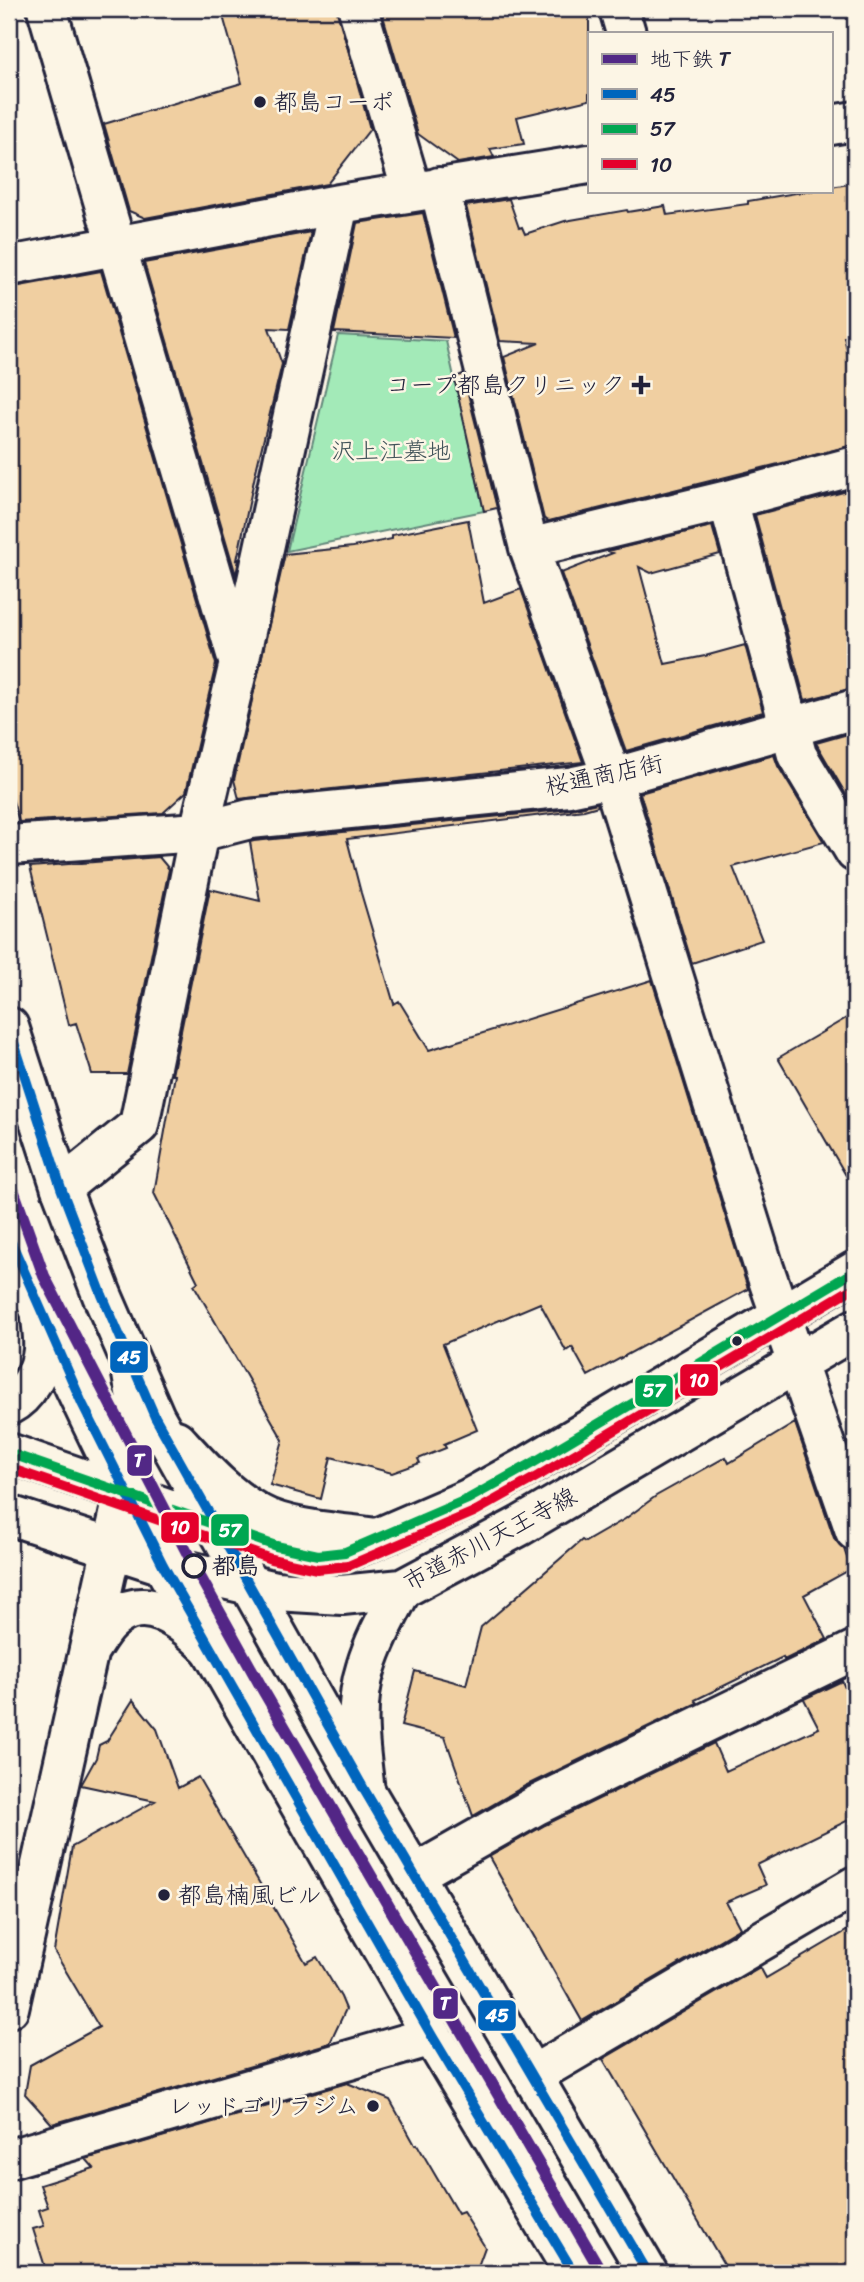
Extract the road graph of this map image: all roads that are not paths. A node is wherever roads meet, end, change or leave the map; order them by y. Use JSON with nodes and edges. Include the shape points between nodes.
{"nodes":[{"id":1,"x":47,"y":9,"type":"edge"},
{"id":2,"x":358,"y":9,"type":"edge"},
{"id":3,"x":619,"y":9,"type":"edge"},
{"id":4,"x":626,"y":32,"type":"edge"},
{"id":5,"x":855,"y":121,"type":"edge"},
{"id":6,"x":832,"y":125,"type":"edge"},
{"id":7,"x":588,"y":164,"type":"edge"},
{"id":8,"x":426,"y":190,"type":"junction"},
{"id":9,"x":339,"y":204,"type":"junction"},
{"id":10,"x":117,"y":247,"type":"junction"},
{"id":11,"x":9,"y":266,"type":"edge"},
{"id":12,"x":855,"y":466,"type":"edge"},
{"id":13,"x":728,"y":500,"type":"junction"},
{"id":14,"x":528,"y":548,"type":"junction"},
{"id":15,"x":239,"y":663,"type":"junction"},
{"id":16,"x":855,"y":709,"type":"edge"},
{"id":17,"x":789,"y":727,"type":"junction"},
{"id":18,"x":611,"y":778,"type":"junction"},
{"id":19,"x":200,"y":832,"type":"junction"},
{"id":20,"x":9,"y":845,"type":"edge"},
{"id":21,"x":855,"y":852,"type":"edge"},
{"id":22,"x":9,"y":1027,"type":"edge"},
{"id":23,"x":61,"y":1188,"type":"junction"},
{"id":24,"x":9,"y":1237,"type":"edge"},
{"id":25,"x":855,"y":1271,"type":"edge"},
{"id":26,"x":780,"y":1316,"type":"junction"},
{"id":27,"x":41,"y":1317,"type":"junction"},
{"id":28,"x":855,"y":1329,"type":"edge"},
{"id":29,"x":129,"y":1358,"type":"junction"},
{"id":30,"x":796,"y":1364,"type":"junction"},
{"id":31,"x":9,"y":1405,"type":"edge"},
{"id":32,"x":155,"y":1417,"type":"junction"},
{"id":33,"x":9,"y":1453,"type":"edge"},
{"id":34,"x":125,"y":1493,"type":"junction"},
{"id":35,"x":9,"y":1515,"type":"edge"},
{"id":36,"x":215,"y":1526,"type":"junction"},
{"id":37,"x":855,"y":1531,"type":"edge"},
{"id":38,"x":375,"y":1538,"type":"junction"},
{"id":39,"x":112,"y":1550,"type":"junction"},
{"id":40,"x":163,"y":1565,"type":"junction"},
{"id":41,"x":248,"y":1586,"type":"junction"},
{"id":42,"x":402,"y":1589,"type":"junction"},
{"id":43,"x":855,"y":1650,"type":"edge"},
{"id":44,"x":213,"y":1651,"type":"junction"},
{"id":45,"x":87,"y":1652,"type":"junction"},
{"id":46,"x":365,"y":1791,"type":"junction"},
{"id":47,"x":415,"y":1874,"type":"junction"},
{"id":48,"x":855,"y":1886,"type":"edge"},
{"id":49,"x":9,"y":2008,"type":"edge"},
{"id":50,"x":432,"y":2036,"type":"junction"},
{"id":51,"x":533,"y":2075,"type":"junction"},
{"id":52,"x":9,"y":2159,"type":"edge"},
{"id":53,"x":574,"y":2273,"type":"edge"},
{"id":54,"x":648,"y":2273,"type":"edge"}],
"edges":[{"from":1,"to":10,"type":"street"},
{"from":2,"to":8,"type":"street"},
{"from":3,"to":4,"type":"street"},
{"from":5,"to":6,"type":"street"},
{"from":7,"to":8,"type":"street"},
{"from":8,"to":9,"type":"street"},
{"from":8,"to":14,"type":"street"},
{"from":9,"to":10,"type":"street"},
{"from":9,"to":15,"type":"street"},
{"from":10,"to":11,"type":"street"},
{"from":10,"to":15,"type":"street"},
{"from":12,"to":13,"type":"street"},
{"from":13,"to":14,"type":"street"},
{"from":13,"to":17,"type":"street"},
{"from":14,"to":18,"type":"street"},
{"from":15,"to":19,"type":"street"},
{"from":16,"to":17,"type":"street","name":"桜通商店街"},
{"from":17,"to":18,"type":"street","name":"桜通商店街"},
{"from":17,"to":21,"type":"street","via":[[797,755]]},
{"from":18,"to":19,"type":"street","name":"桜通商店街","via":[[569,787],[250,819]]},
{"from":18,"to":26,"type":"street"},
{"from":19,"to":20,"type":"street","name":"桜通商店街"},
{"from":19,"to":23,"type":"street","via":[[139,1125]]},
{"from":22,"to":23,"type":"street"},
{"from":23,"to":29,"type":"street"},
{"from":24,"to":27,"type":"street"},
{"from":25,"to":26,"type":"street","name":"市道赤川天王寺線"},
{"from":26,"to":30,"type":"street"},
{"from":26,"to":38,"type":"street","name":"市道赤川天王寺線","via":[[500,1482]]},
{"from":27,"to":31,"type":"street","via":[[43,1350],[37,1371],[27,1389]]},
{"from":27,"to":34,"type":"street"},
{"from":28,"to":30,"type":"street","name":"市道赤川天王寺線"},
{"from":29,"to":32,"type":"street"},
{"from":29,"to":34,"type":"street","via":[[140,1421]]},
{"from":30,"to":37,"type":"street"},
{"from":30,"to":42,"type":"street","name":"市道赤川天王寺線","via":[[520,1526]]},
{"from":32,"to":36,"type":"street"},
{"from":32,"to":38,"type":"street","via":[[221,1487],[261,1516]]},
{"from":33,"to":34,"type":"street","name":"市道赤川天王寺線"},
{"from":34,"to":36,"type":"street","name":"市道赤川天王寺線"},
{"from":34,"to":39,"type":"street"},
{"from":34,"to":40,"type":"street"},
{"from":35,"to":39,"type":"street","name":"市道赤川天王寺線"},
{"from":36,"to":38,"type":"street","name":"市道赤川天王寺線","via":[[318,1555],[345,1552]]},
{"from":36,"to":41,"type":"street"},
{"from":39,"to":40,"type":"street","name":"市道赤川天王寺線"},
{"from":39,"to":45,"type":"street"},
{"from":40,"to":41,"type":"street","name":"市道赤川天王寺線"},
{"from":40,"to":44,"type":"street"},
{"from":41,"to":42,"type":"street","name":"市道赤川天王寺線","via":[[311,1595]]},
{"from":41,"to":46,"type":"street"},
{"from":42,"to":46,"type":"street","via":[[365,1669],[359,1703]]},
{"from":43,"to":47,"type":"street","via":[[535,1805]]},
{"from":44,"to":45,"type":"street","via":[[187,1625],[162,1610],[134,1608],[110,1621]]},
{"from":44,"to":50,"type":"street"},
{"from":45,"to":49,"type":"street"},
{"from":46,"to":47,"type":"street"},
{"from":47,"to":51,"type":"street"},
{"from":48,"to":51,"type":"street"},
{"from":50,"to":52,"type":"street"},
{"from":50,"to":53,"type":"street"},
{"from":51,"to":54,"type":"street"}]}
